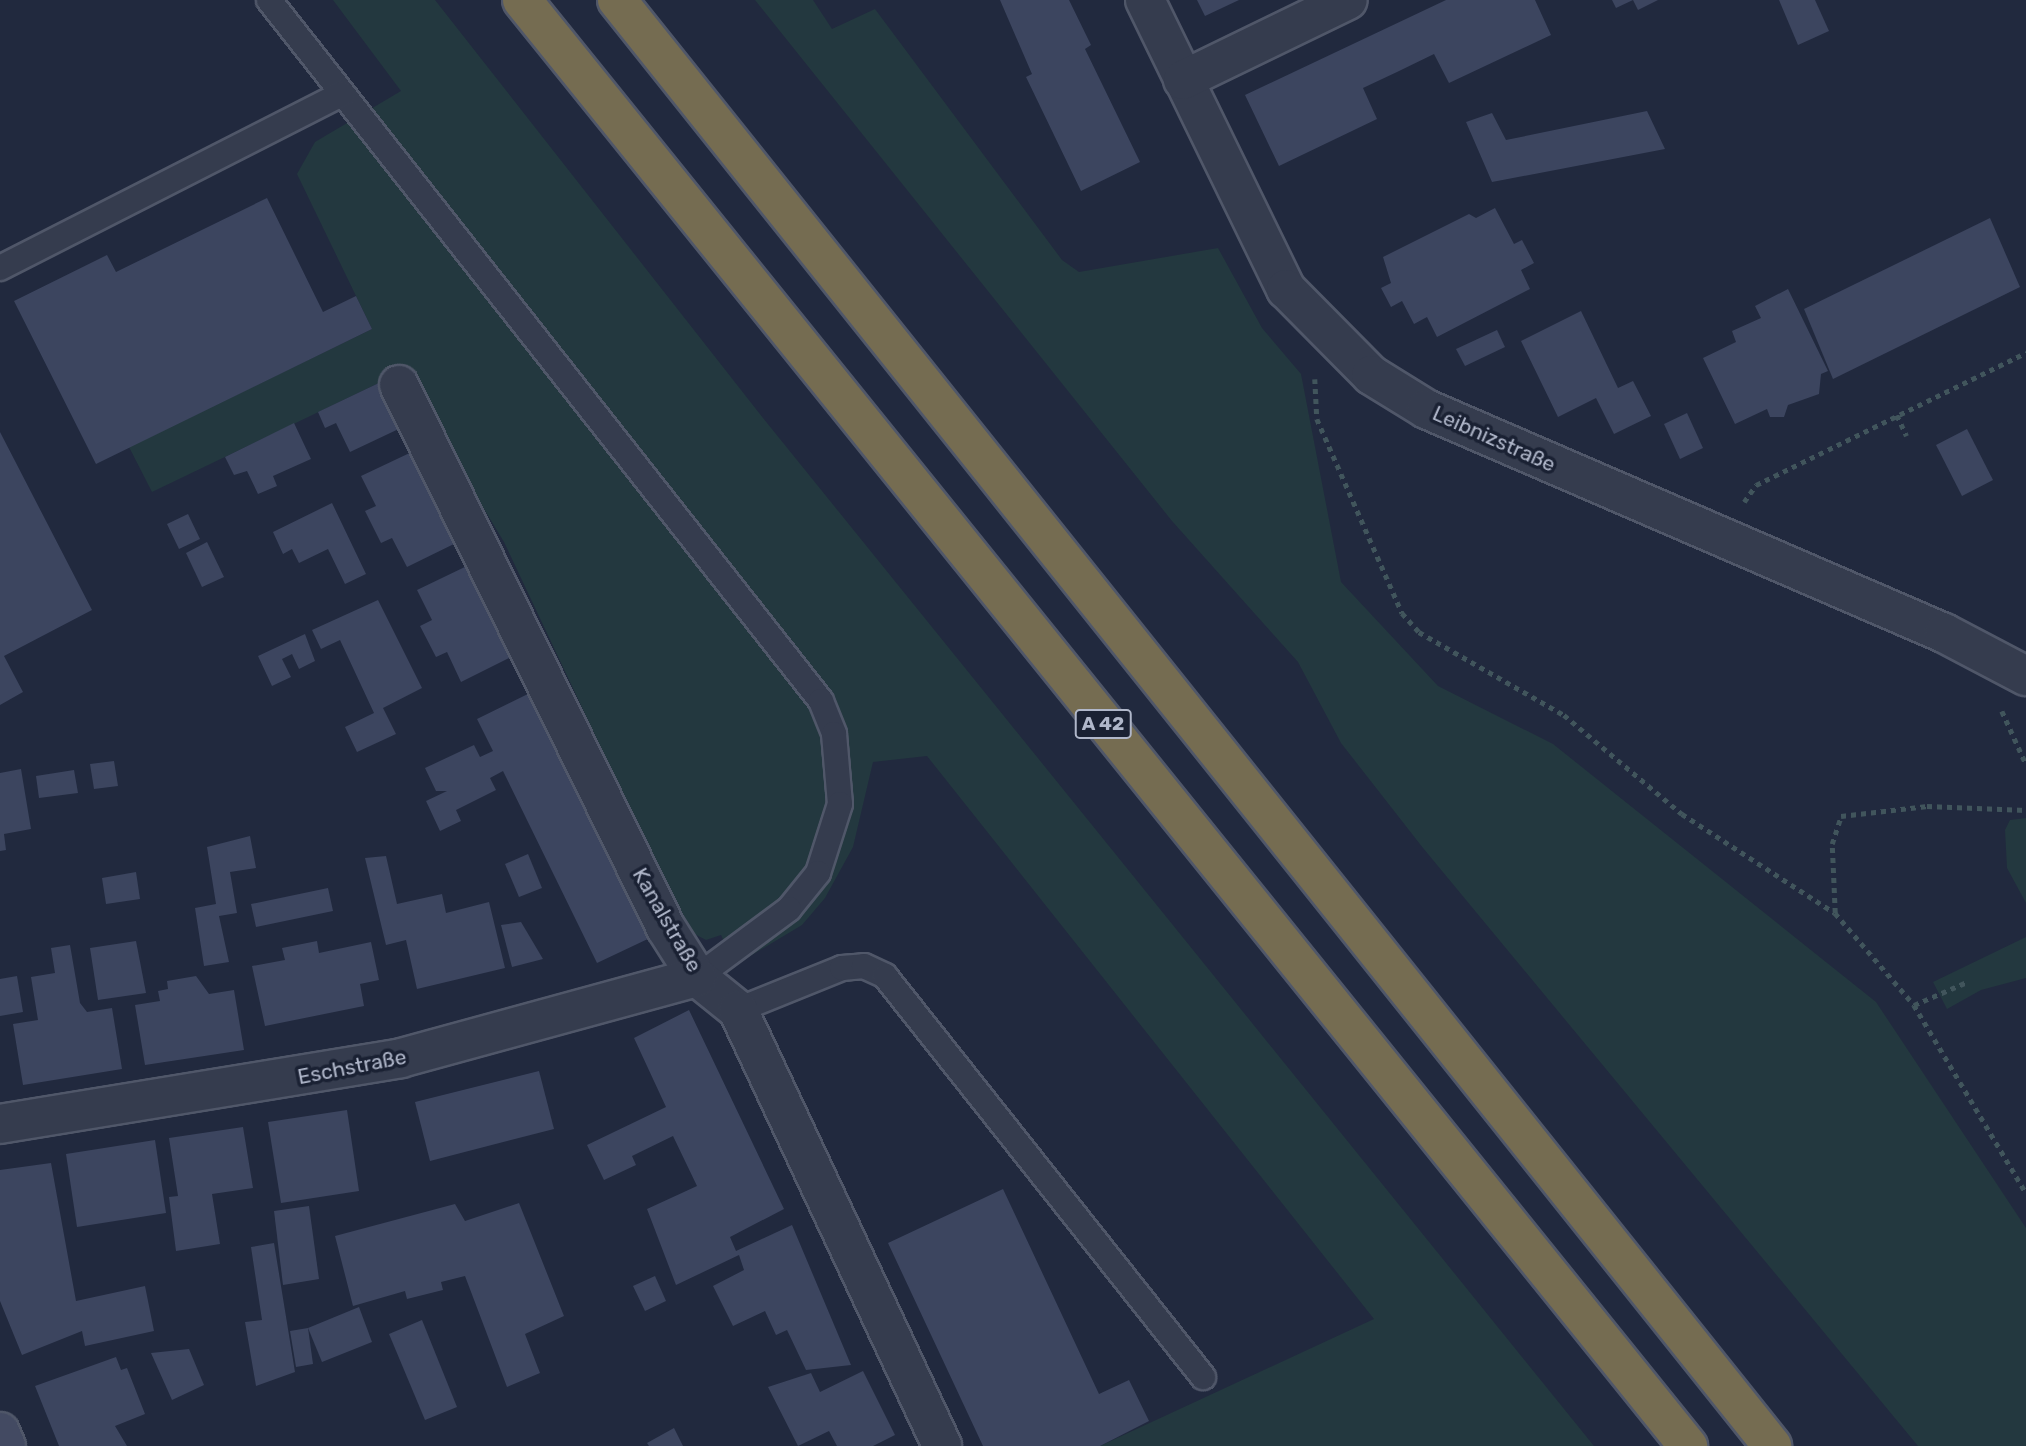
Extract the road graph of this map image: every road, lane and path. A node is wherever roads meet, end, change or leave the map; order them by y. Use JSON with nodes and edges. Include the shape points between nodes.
{"nodes":[{"id":1,"x":269,"y":0,"type":"edge"},
{"id":2,"x":522,"y":0,"type":"edge"},
{"id":3,"x":617,"y":0,"type":"edge"},
{"id":4,"x":1145,"y":0,"type":"edge"},
{"id":5,"x":1348,"y":0,"type":"edge"},
{"id":6,"x":1183,"y":80,"type":"junction"},
{"id":7,"x":342,"y":94,"type":"junction"},
{"id":8,"x":0,"y":268,"type":"edge"},
{"id":9,"x":1333,"y":341,"type":"junction"},
{"id":10,"x":2026,"y":353,"type":"edge"},
{"id":11,"x":399,"y":385,"type":"dead end"},
{"id":12,"x":1897,"y":415,"type":"junction"},
{"id":13,"x":1907,"y":436,"type":"dead end"},
{"id":14,"x":1720,"y":537,"type":"junction"},
{"id":15,"x":2026,"y":676,"type":"edge"},
{"id":16,"x":2026,"y":810,"type":"edge"},
{"id":17,"x":1835,"y":913,"type":"junction"},
{"id":18,"x":697,"y":977,"type":"junction"},
{"id":19,"x":1967,"y":982,"type":"dead end"},
{"id":20,"x":1914,"y":1005,"type":"junction"},
{"id":21,"x":738,"y":1010,"type":"junction"},
{"id":22,"x":0,"y":1124,"type":"edge"},
{"id":23,"x":2026,"y":1193,"type":"edge"},
{"id":24,"x":1203,"y":1377,"type":"dead end"},
{"id":25,"x":0,"y":1432,"type":"edge"},
{"id":26,"x":6,"y":1446,"type":"edge"},
{"id":27,"x":942,"y":1446,"type":"edge"},
{"id":28,"x":1688,"y":1446,"type":"edge"},
{"id":29,"x":1772,"y":1446,"type":"edge"}],
"edges":[{"from":1,"to":7,"type":"lane"},
{"from":2,"to":28,"type":"highway","number":"A 42"},
{"from":3,"to":29,"type":"highway"},
{"from":4,"to":6,"type":"street","name":"Leibnizstraße"},
{"from":5,"to":6,"type":"street"},
{"from":6,"to":9,"type":"street","name":"Leibnizstraße","via":[[1286,289]]},
{"from":7,"to":8,"type":"lane"},
{"from":7,"to":18,"type":"lane","via":[[821,701],[834,734],[840,804],[818,873],[789,909]]},
{"from":9,"to":14,"type":"street","name":"Leibnizstraße","via":[[1371,375],[1426,409]]},
{"from":9,"to":17,"type":"path","via":[[1315,371],[1317,419],[1402,613],[1419,632],[1564,715],[1682,814]]},
{"from":10,"to":12,"type":"path"},
{"from":11,"to":18,"type":"street","name":"Kanalstraße","via":[[666,928]]},
{"from":12,"to":13,"type":"path"},
{"from":12,"to":14,"type":"path","via":[[1756,485]]},
{"from":14,"to":15,"type":"street","name":"Leibnizstraße","via":[[1944,633]]},
{"from":16,"to":17,"type":"path","via":[[1927,806],[1841,817],[1832,844]]},
{"from":17,"to":20,"type":"path"},
{"from":18,"to":21,"type":"street","name":"Kanalstraße"},
{"from":18,"to":22,"type":"street","name":"Eschstraße","via":[[401,1058]]},
{"from":19,"to":20,"type":"path"},
{"from":20,"to":23,"type":"path"},
{"from":21,"to":24,"type":"lane","via":[[842,968],[864,966],[885,976]]},
{"from":21,"to":27,"type":"street","name":"Kanalstraße"},
{"from":25,"to":26,"type":"street"}]}
